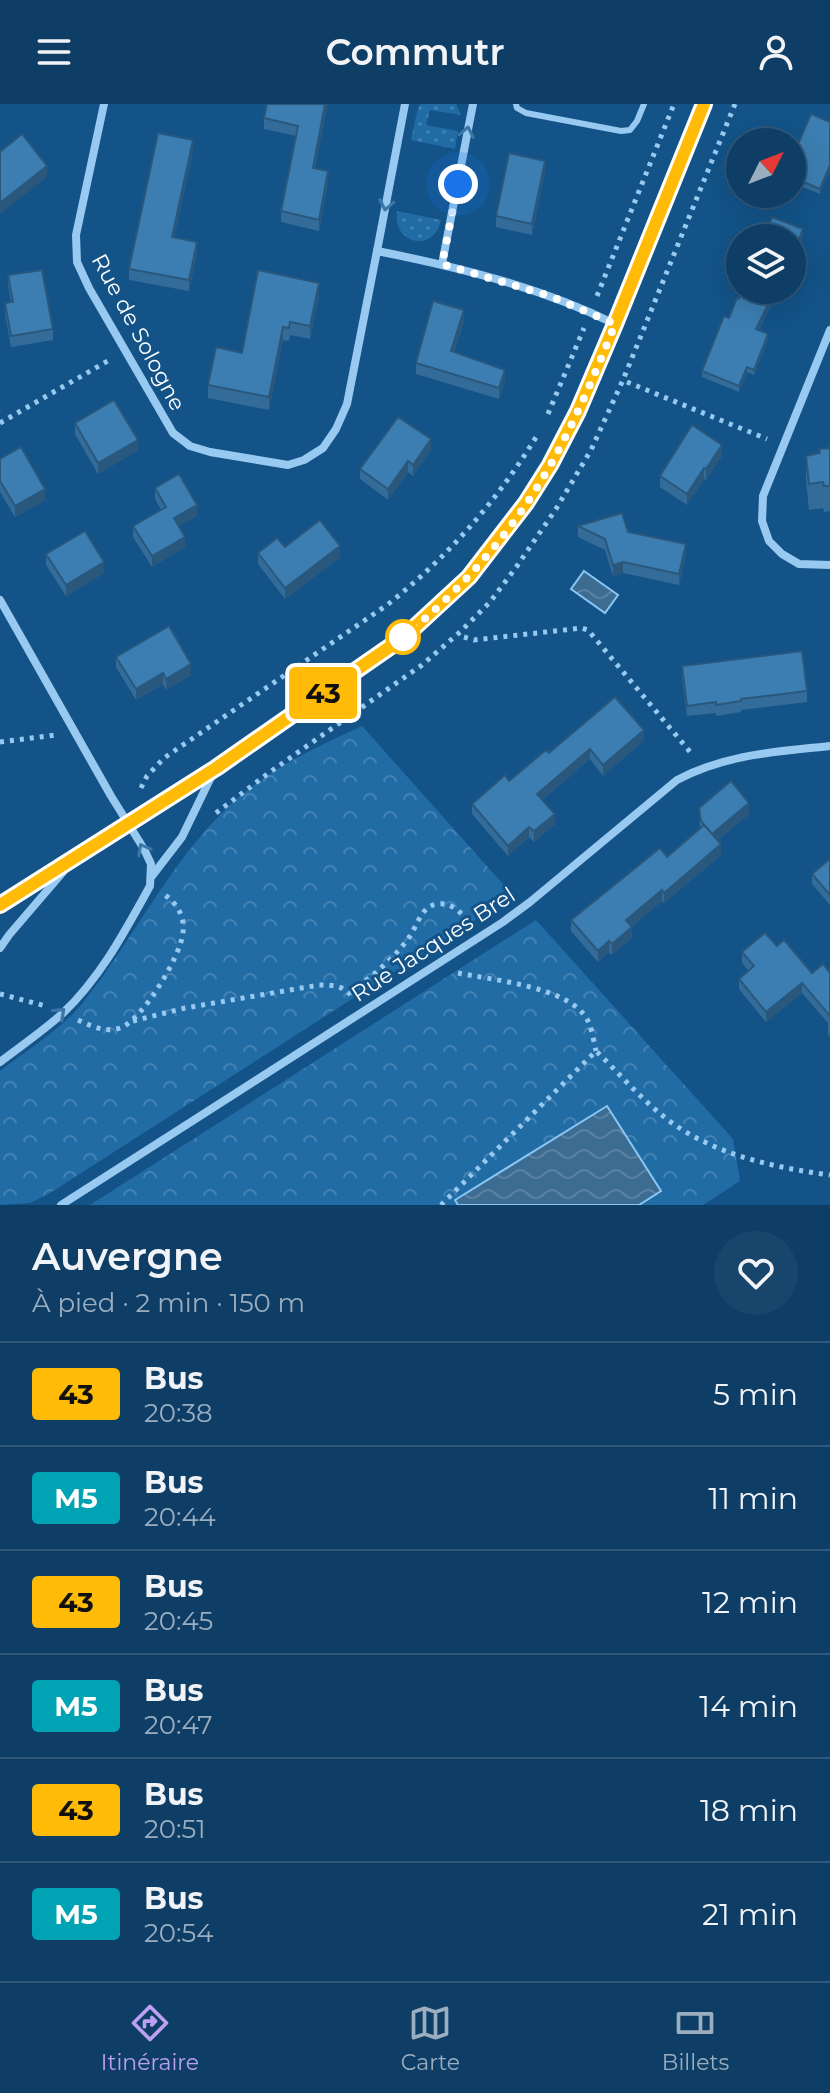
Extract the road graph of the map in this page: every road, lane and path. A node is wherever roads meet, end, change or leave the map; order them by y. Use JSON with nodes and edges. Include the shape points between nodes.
{"nodes":[{"id":1,"x":104,"y":104,"type":"edge"},
{"id":2,"x":405,"y":104,"type":"edge"},
{"id":3,"x":473,"y":104,"type":"edge"},
{"id":4,"x":516,"y":104,"type":"edge"},
{"id":5,"x":644,"y":104,"type":"edge"},
{"id":6,"x":674,"y":104,"type":"edge"},
{"id":7,"x":704,"y":104,"type":"edge"},
{"id":8,"x":377,"y":251,"type":"junction"},
{"id":9,"x":442,"y":264,"type":"junction"},
{"id":10,"x":590,"y":312,"type":"junction"},
{"id":11,"x":615,"y":324,"type":"junction"},
{"id":12,"x":830,"y":330,"type":"edge"},
{"id":13,"x":126,"y":350,"type":"junction"},
{"id":14,"x":627,"y":382,"type":"dead end"},
{"id":15,"x":0,"y":423,"type":"edge"},
{"id":16,"x":784,"y":446,"type":"junction"},
{"id":17,"x":830,"y":565,"type":"edge"},
{"id":18,"x":0,"y":600,"type":"edge"},
{"id":19,"x":464,"y":637,"type":"dead end"},
{"id":20,"x":56,"y":735,"type":"dead end"},
{"id":21,"x":0,"y":742,"type":"edge"},
{"id":22,"x":830,"y":746,"type":"edge"},
{"id":23,"x":216,"y":768,"type":"junction"},
{"id":24,"x":699,"y":768,"type":"junction"},
{"id":25,"x":128,"y":823,"type":"junction"},
{"id":26,"x":76,"y":856,"type":"junction"},
{"id":27,"x":152,"y":877,"type":"junction"},
{"id":28,"x":163,"y":894,"type":"dead end"},
{"id":29,"x":0,"y":905,"type":"edge"},
{"id":30,"x":479,"y":937,"type":"junction"},
{"id":31,"x":0,"y":948,"type":"edge"},
{"id":32,"x":432,"y":967,"type":"junction"},
{"id":33,"x":350,"y":993,"type":"junction"},
{"id":34,"x":0,"y":994,"type":"edge"},
{"id":35,"x":49,"y":1007,"type":"dead end"},
{"id":36,"x":362,"y":1012,"type":"junction"},
{"id":37,"x":77,"y":1019,"type":"dead end"},
{"id":38,"x":133,"y":1021,"type":"junction"},
{"id":39,"x":596,"y":1051,"type":"junction"},
{"id":40,"x":0,"y":1062,"type":"edge"},
{"id":41,"x":830,"y":1175,"type":"edge"},
{"id":42,"x":61,"y":1205,"type":"edge"},
{"id":43,"x":441,"y":1205,"type":"edge"}],
"edges":[{"from":1,"to":13,"type":"street","name":"Rue de Sologne","via":[[76,235],[77,262]]},
{"from":2,"to":8,"type":"street","name":"Rue de Sologne","one_way":true},
{"from":9,"to":3,"type":"street","one_way":true},
{"from":4,"to":5,"type":"lane","via":[[526,113],[621,131],[630,130]]},
{"from":6,"to":10,"type":"path"},
{"from":7,"to":11,"type":"street"},
{"from":8,"to":9,"type":"street"},
{"from":8,"to":13,"type":"street","name":"Rue de Sologne","via":[[347,404],[323,448],[304,460],[288,465],[190,446],[173,433]]},
{"from":9,"to":10,"type":"street"},
{"from":10,"to":11,"type":"street"},
{"from":10,"to":25,"type":"path","via":[[543,426],[475,522],[387,605],[164,758],[147,776]]},
{"from":11,"to":23,"type":"street","via":[[550,465],[469,577],[404,637]]},
{"from":12,"to":16,"type":"street"},
{"from":13,"to":15,"type":"path"},
{"from":14,"to":16,"type":"path"},
{"from":16,"to":17,"type":"street","via":[[763,496],[762,521],[769,541],[799,564]]},
{"from":18,"to":25,"type":"street"},
{"from":19,"to":24,"type":"path","via":[[588,630]]},
{"from":20,"to":21,"type":"path"},
{"from":22,"to":24,"type":"street","name":"Rue Jacques Brel","via":[[756,754]]},
{"from":23,"to":25,"type":"street"},
{"from":23,"to":27,"type":"street","via":[[182,837]]},
{"from":24,"to":30,"type":"street","name":"Rue Jacques Brel","via":[[656,795],[530,902]]},
{"from":25,"to":26,"type":"street"},
{"from":27,"to":25,"type":"street","one_way":true,"via":[[151,864]]},
{"from":26,"to":29,"type":"street"},
{"from":26,"to":31,"type":"street"},
{"from":40,"to":27,"type":"street","one_way":true,"via":[[83,991],[119,940]]},
{"from":28,"to":38,"type":"path","via":[[182,916],[180,948]]},
{"from":30,"to":32,"type":"street","name":"Rue Jacques Brel"},
{"from":30,"to":33,"type":"path","via":[[460,912],[436,903],[425,910],[401,947]]},
{"from":32,"to":36,"type":"street","name":"Rue Jacques Brel"},
{"from":32,"to":39,"type":"path","via":[[553,992],[588,1020]]},
{"from":33,"to":36,"type":"path"},
{"from":33,"to":38,"type":"path","via":[[337,985],[319,985]]},
{"from":34,"to":35,"type":"path"},
{"from":36,"to":42,"type":"street","name":"Rue Jacques Brel"},
{"from":37,"to":38,"type":"path","via":[[104,1029]]},
{"from":39,"to":41,"type":"path","via":[[664,1117],[710,1146]]},
{"from":39,"to":43,"type":"path"}]}
